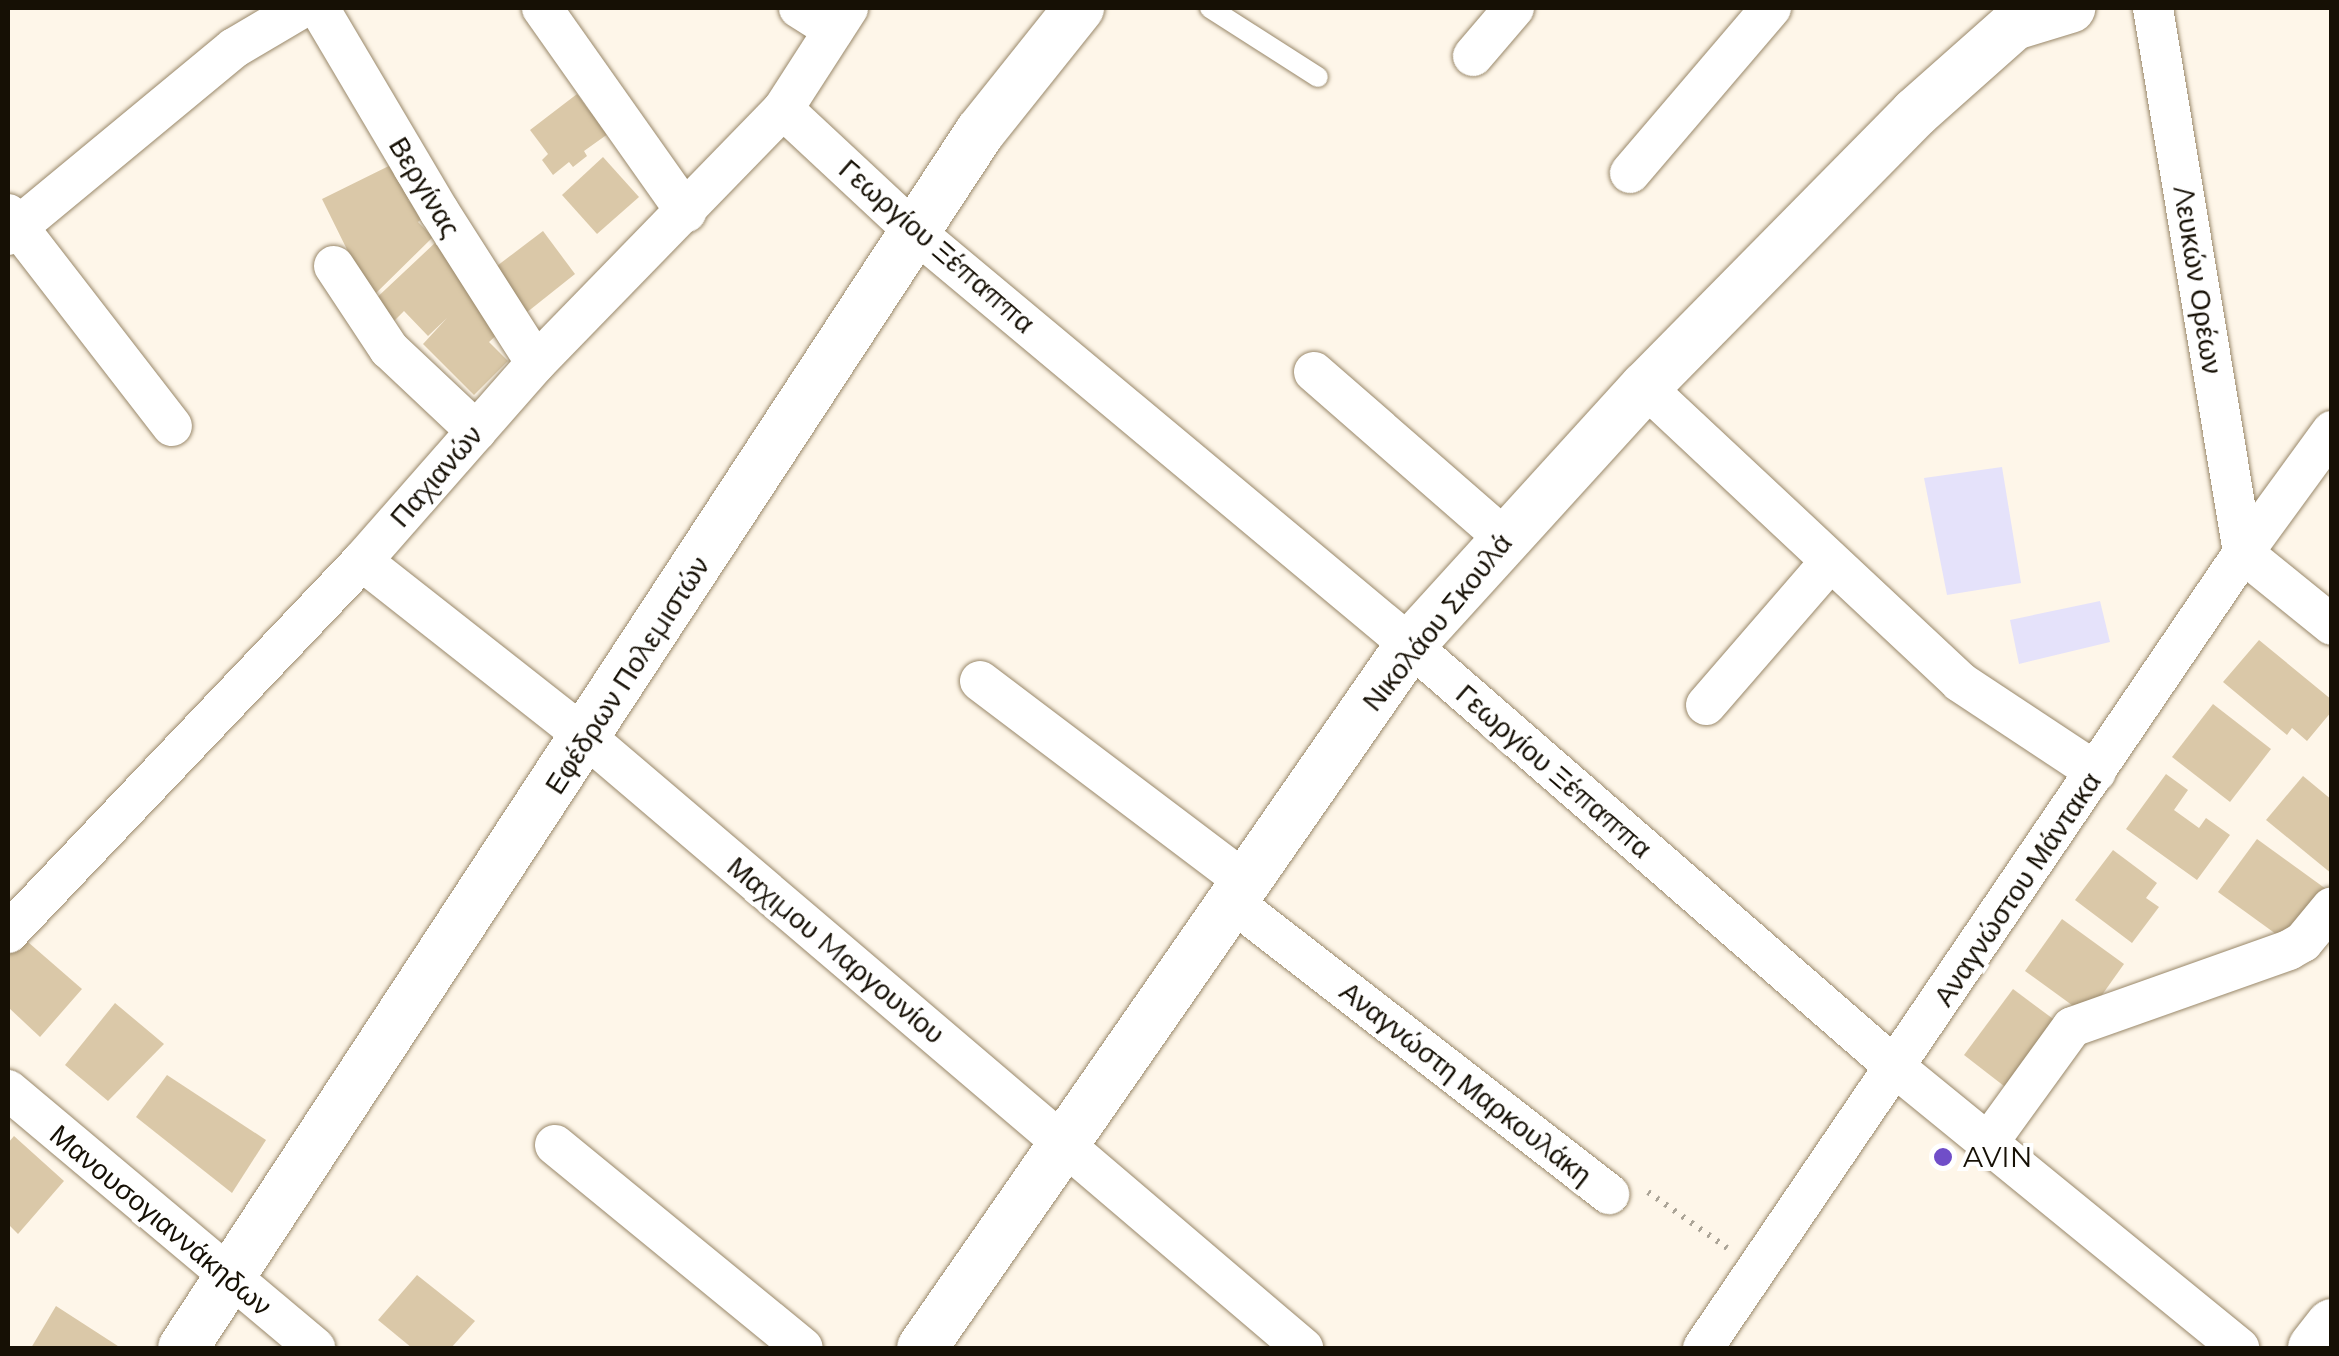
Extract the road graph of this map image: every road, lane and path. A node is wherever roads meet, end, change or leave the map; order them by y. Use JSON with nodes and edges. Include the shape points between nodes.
{"nodes":[{"id":1,"x":302,"y":8,"type":"edge"},
{"id":2,"x":319,"y":8,"type":"edge"},
{"id":3,"x":542,"y":8,"type":"edge"},
{"id":4,"x":800,"y":8,"type":"edge"},
{"id":5,"x":1079,"y":8,"type":"edge"},
{"id":6,"x":1210,"y":8,"type":"edge"},
{"id":7,"x":1514,"y":8,"type":"edge"},
{"id":8,"x":1771,"y":8,"type":"edge"},
{"id":9,"x":2070,"y":8,"type":"edge"},
{"id":10,"x":2153,"y":8,"type":"edge"},
{"id":11,"x":2009,"y":16,"type":"edge"},
{"id":12,"x":841,"y":19,"type":"edge"},
{"id":13,"x":1473,"y":56,"type":"dead end"},
{"id":14,"x":1318,"y":77,"type":"dead end"},
{"id":15,"x":783,"y":109,"type":"junction"},
{"id":16,"x":1630,"y":173,"type":"dead end"},
{"id":17,"x":686,"y":212,"type":"junction"},
{"id":18,"x":11,"y":226,"type":"edge"},
{"id":19,"x":914,"y":231,"type":"junction"},
{"id":20,"x":334,"y":266,"type":"dead end"},
{"id":21,"x":536,"y":363,"type":"junction"},
{"id":22,"x":1314,"y":372,"type":"dead end"},
{"id":23,"x":1644,"y":387,"type":"junction"},
{"id":24,"x":172,"y":426,"type":"dead end"},
{"id":25,"x":476,"y":431,"type":"junction"},
{"id":26,"x":2332,"y":431,"type":"edge"},
{"id":27,"x":1504,"y":538,"type":"junction"},
{"id":28,"x":2243,"y":553,"type":"junction"},
{"id":29,"x":362,"y":561,"type":"junction"},
{"id":30,"x":1828,"y":563,"type":"junction"},
{"id":31,"x":2332,"y":626,"type":"edge"},
{"id":32,"x":1410,"y":646,"type":"junction"},
{"id":33,"x":980,"y":681,"type":"dead end"},
{"id":34,"x":1706,"y":705,"type":"dead end"},
{"id":35,"x":586,"y":738,"type":"junction"},
{"id":36,"x":2096,"y":772,"type":"junction"},
{"id":37,"x":1236,"y":890,"type":"junction"},
{"id":38,"x":2332,"y":908,"type":"edge"},
{"id":39,"x":8,"y":933,"type":"edge"},
{"id":40,"x":1896,"y":1068,"type":"junction"},
{"id":41,"x":8,"y":1090,"type":"edge"},
{"id":42,"x":1988,"y":1143,"type":"junction"},
{"id":43,"x":554,"y":1145,"type":"dead end"},
{"id":44,"x":1064,"y":1145,"type":"junction"},
{"id":45,"x":1609,"y":1194,"type":"joint"},
{"id":46,"x":1759,"y":1270,"type":"junction"},
{"id":47,"x":228,"y":1276,"type":"junction"},
{"id":48,"x":2332,"y":1326,"type":"edge"},
{"id":49,"x":183,"y":1348,"type":"edge"},
{"id":50,"x":316,"y":1348,"type":"edge"},
{"id":51,"x":802,"y":1348,"type":"edge"},
{"id":52,"x":922,"y":1348,"type":"edge"},
{"id":53,"x":1303,"y":1348,"type":"edge"},
{"id":54,"x":1704,"y":1348,"type":"edge"},
{"id":55,"x":2239,"y":1348,"type":"edge"},
{"id":56,"x":2315,"y":1348,"type":"edge"}],
"edges":[{"from":1,"to":18,"type":"street","via":[[234,48]]},
{"from":2,"to":21,"type":"street","name":"Βεργίνας"},
{"from":3,"to":17,"type":"street"},
{"from":4,"to":12,"type":"street"},
{"from":5,"to":19,"type":"street","name":"Εφέδρων Πολεμιστών","via":[[980,132]]},
{"from":6,"to":14,"type":"lane"},
{"from":7,"to":13,"type":"street"},
{"from":8,"to":16,"type":"street"},
{"from":9,"to":11,"type":"street","name":"Νικολάου Σκουλά"},
{"from":10,"to":28,"type":"street","name":"Λευκών Ορέων"},
{"from":11,"to":23,"type":"street","name":"Νικολάου Σκουλά"},
{"from":12,"to":15,"type":"street","name":"Παχιανών"},
{"from":15,"to":17,"type":"street","name":"Παχιανών"},
{"from":15,"to":19,"type":"street","name":"Γεωργίου Ξέπαππα"},
{"from":17,"to":21,"type":"street","name":"Παχιανών"},
{"from":18,"to":24,"type":"street"},
{"from":19,"to":32,"type":"street","name":"Γεωργίου Ξέπαππα"},
{"from":19,"to":35,"type":"street","name":"Εφέδρων Πολεμιστών"},
{"from":20,"to":25,"type":"street","via":[[389,349]]},
{"from":21,"to":25,"type":"street","name":"Παχιανών"},
{"from":22,"to":27,"type":"street"},
{"from":23,"to":27,"type":"street","name":"Νικολάου Σκουλά"},
{"from":23,"to":30,"type":"street"},
{"from":25,"to":29,"type":"street","name":"Παχιανών"},
{"from":26,"to":28,"type":"street","name":"Αναγνώστου Μάντακα"},
{"from":27,"to":32,"type":"street","name":"Νικολάου Σκουλά"},
{"from":28,"to":31,"type":"street"},
{"from":28,"to":36,"type":"street","name":"Αναγνώστου Μάντακα"},
{"from":29,"to":35,"type":"street","name":"Μαχιμου Mαργουνίου"},
{"from":29,"to":39,"type":"street","name":"Παχιανών"},
{"from":30,"to":34,"type":"street"},
{"from":30,"to":36,"type":"street","via":[[1960,682]]},
{"from":32,"to":37,"type":"street","name":"Νικολάου Σκουλά"},
{"from":32,"to":40,"type":"street","name":"Γεωργίου Ξέπαππα"},
{"from":33,"to":37,"type":"street","name":"Αναγνώστη Μαρκουλάκη"},
{"from":35,"to":44,"type":"street","name":"Μαχιμου Mαργουνίου"},
{"from":35,"to":47,"type":"street","name":"Εφέδρων Πολεμιστών"},
{"from":36,"to":40,"type":"street","name":"Αναγνώστου Μάντακα"},
{"from":37,"to":44,"type":"street","name":"Νικολάου Σκουλά"},
{"from":37,"to":45,"type":"street","name":"Αναγνώστη Μαρκουλάκη"},
{"from":38,"to":42,"type":"street","via":[[2289,950],[2072,1027]]},
{"from":40,"to":42,"type":"street","name":"Γεωργίου Ξέπαππα"},
{"from":40,"to":46,"type":"street","name":"Αναγνώστου Μάντακα"},
{"from":41,"to":47,"type":"street","name":"Μανουσογιαννάκηδων"},
{"from":42,"to":55,"type":"street","name":"Γεωργίου Ξέπαππα"},
{"from":43,"to":51,"type":"street"},
{"from":44,"to":52,"type":"street","name":"Νικολάου Σκουλά"},
{"from":44,"to":53,"type":"street","name":"Μαχιμου Mαργουνίου"},
{"from":45,"to":46,"type":"path","name":"Αναγνώστη Μαρκουλάκη","via":[[1640,1186]]},
{"from":46,"to":54,"type":"street","name":"Αναγνώστου Μάντακα"},
{"from":47,"to":49,"type":"street","name":"Εφέδρων Πολεμιστών"},
{"from":47,"to":50,"type":"street","name":"Μανουσογιαννάκηδων"},
{"from":48,"to":56,"type":"main road"}]}
